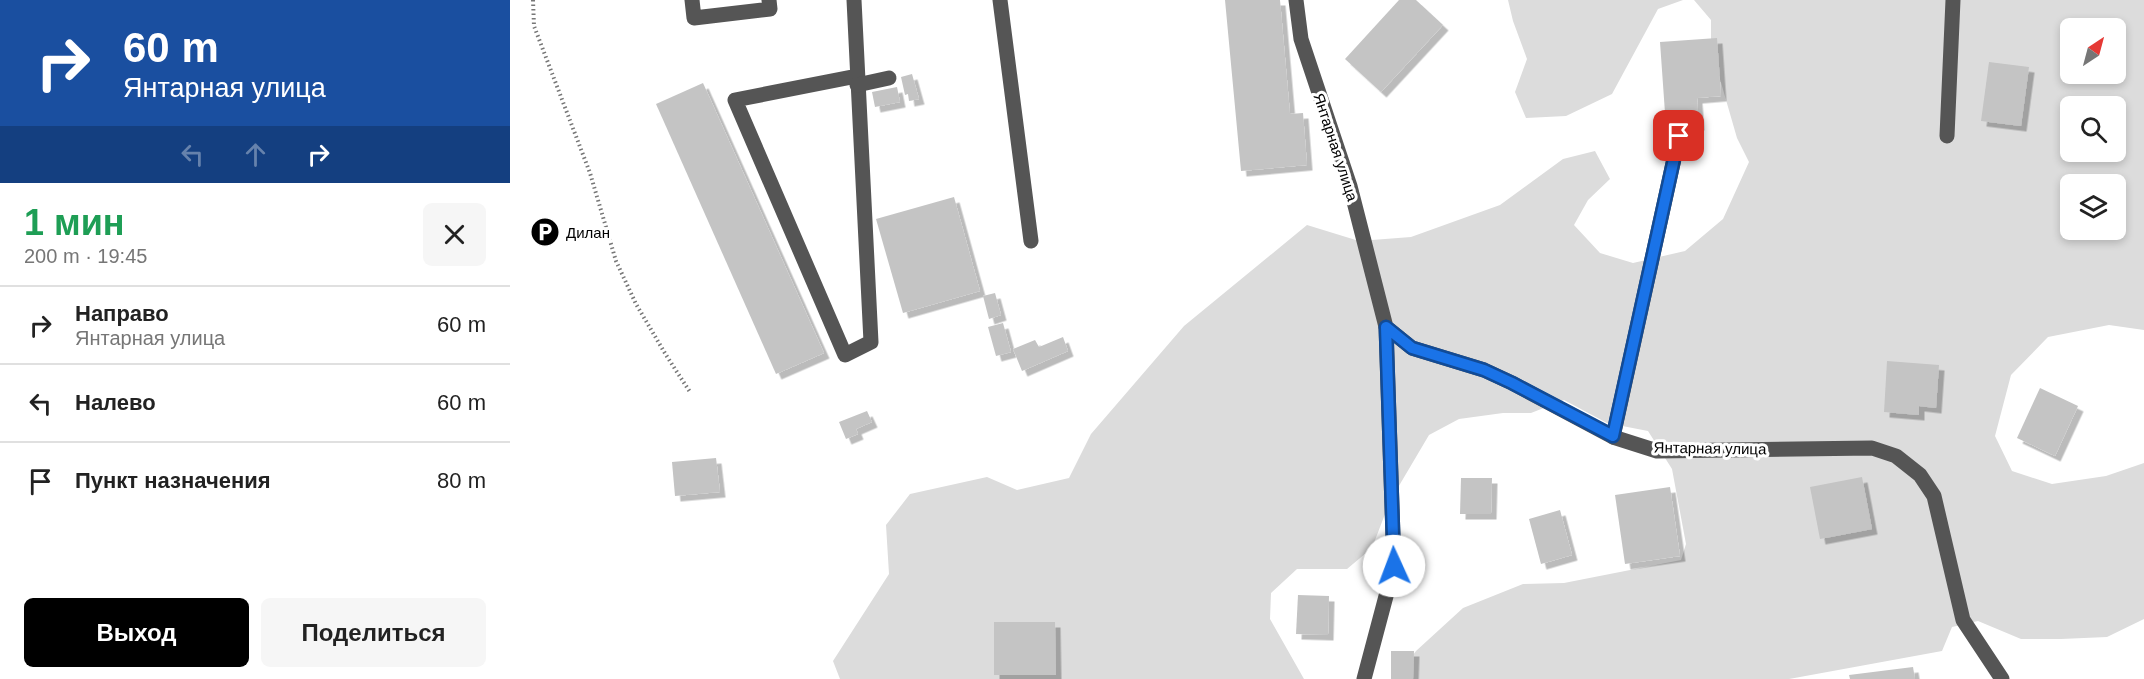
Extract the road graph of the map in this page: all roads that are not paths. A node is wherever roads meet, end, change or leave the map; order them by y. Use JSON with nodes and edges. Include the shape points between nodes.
{"nodes":[{"id":1,"x":692,"y":0,"type":"edge"},
{"id":2,"x":769,"y":0,"type":"edge"},
{"id":3,"x":854,"y":0,"type":"edge"},
{"id":4,"x":1000,"y":0,"type":"edge"},
{"id":5,"x":1296,"y":0,"type":"edge"},
{"id":6,"x":1953,"y":0,"type":"edge"},
{"id":7,"x":889,"y":78,"type":"dead end"},
{"id":8,"x":857,"y":81,"type":"junction"},
{"id":9,"x":1679,"y":136,"type":"dead end"},
{"id":10,"x":1947,"y":136,"type":"dead end"},
{"id":11,"x":1031,"y":241,"type":"dead end"},
{"id":12,"x":1386,"y":327,"type":"junction"},
{"id":13,"x":1613,"y":436,"type":"junction"},
{"id":14,"x":1364,"y":679,"type":"edge"},
{"id":15,"x":2002,"y":679,"type":"edge"}],
"edges":[{"from":1,"to":2,"type":"street","via":[[694,18],[770,9]]},
{"from":3,"to":8,"type":"street"},
{"from":4,"to":11,"type":"street"},
{"from":5,"to":12,"type":"street","name":"Янтарная улица","via":[[1301,39],[1350,186]]},
{"from":6,"to":10,"type":"street"},
{"from":7,"to":8,"type":"street"},
{"from":8,"to":8,"type":"street","via":[[871,342],[845,355],[735,100]]},
{"from":9,"to":13,"type":"street"},
{"from":12,"to":13,"type":"street","name":"Янтарная улица","via":[[1412,348],[1484,370]]},
{"from":12,"to":14,"type":"street","via":[[1394,566]]},
{"from":13,"to":15,"type":"street","name":"Янтарная улица","via":[[1657,450],[1872,448],[1896,456],[1920,475],[1934,496],[1963,620]]}]}
